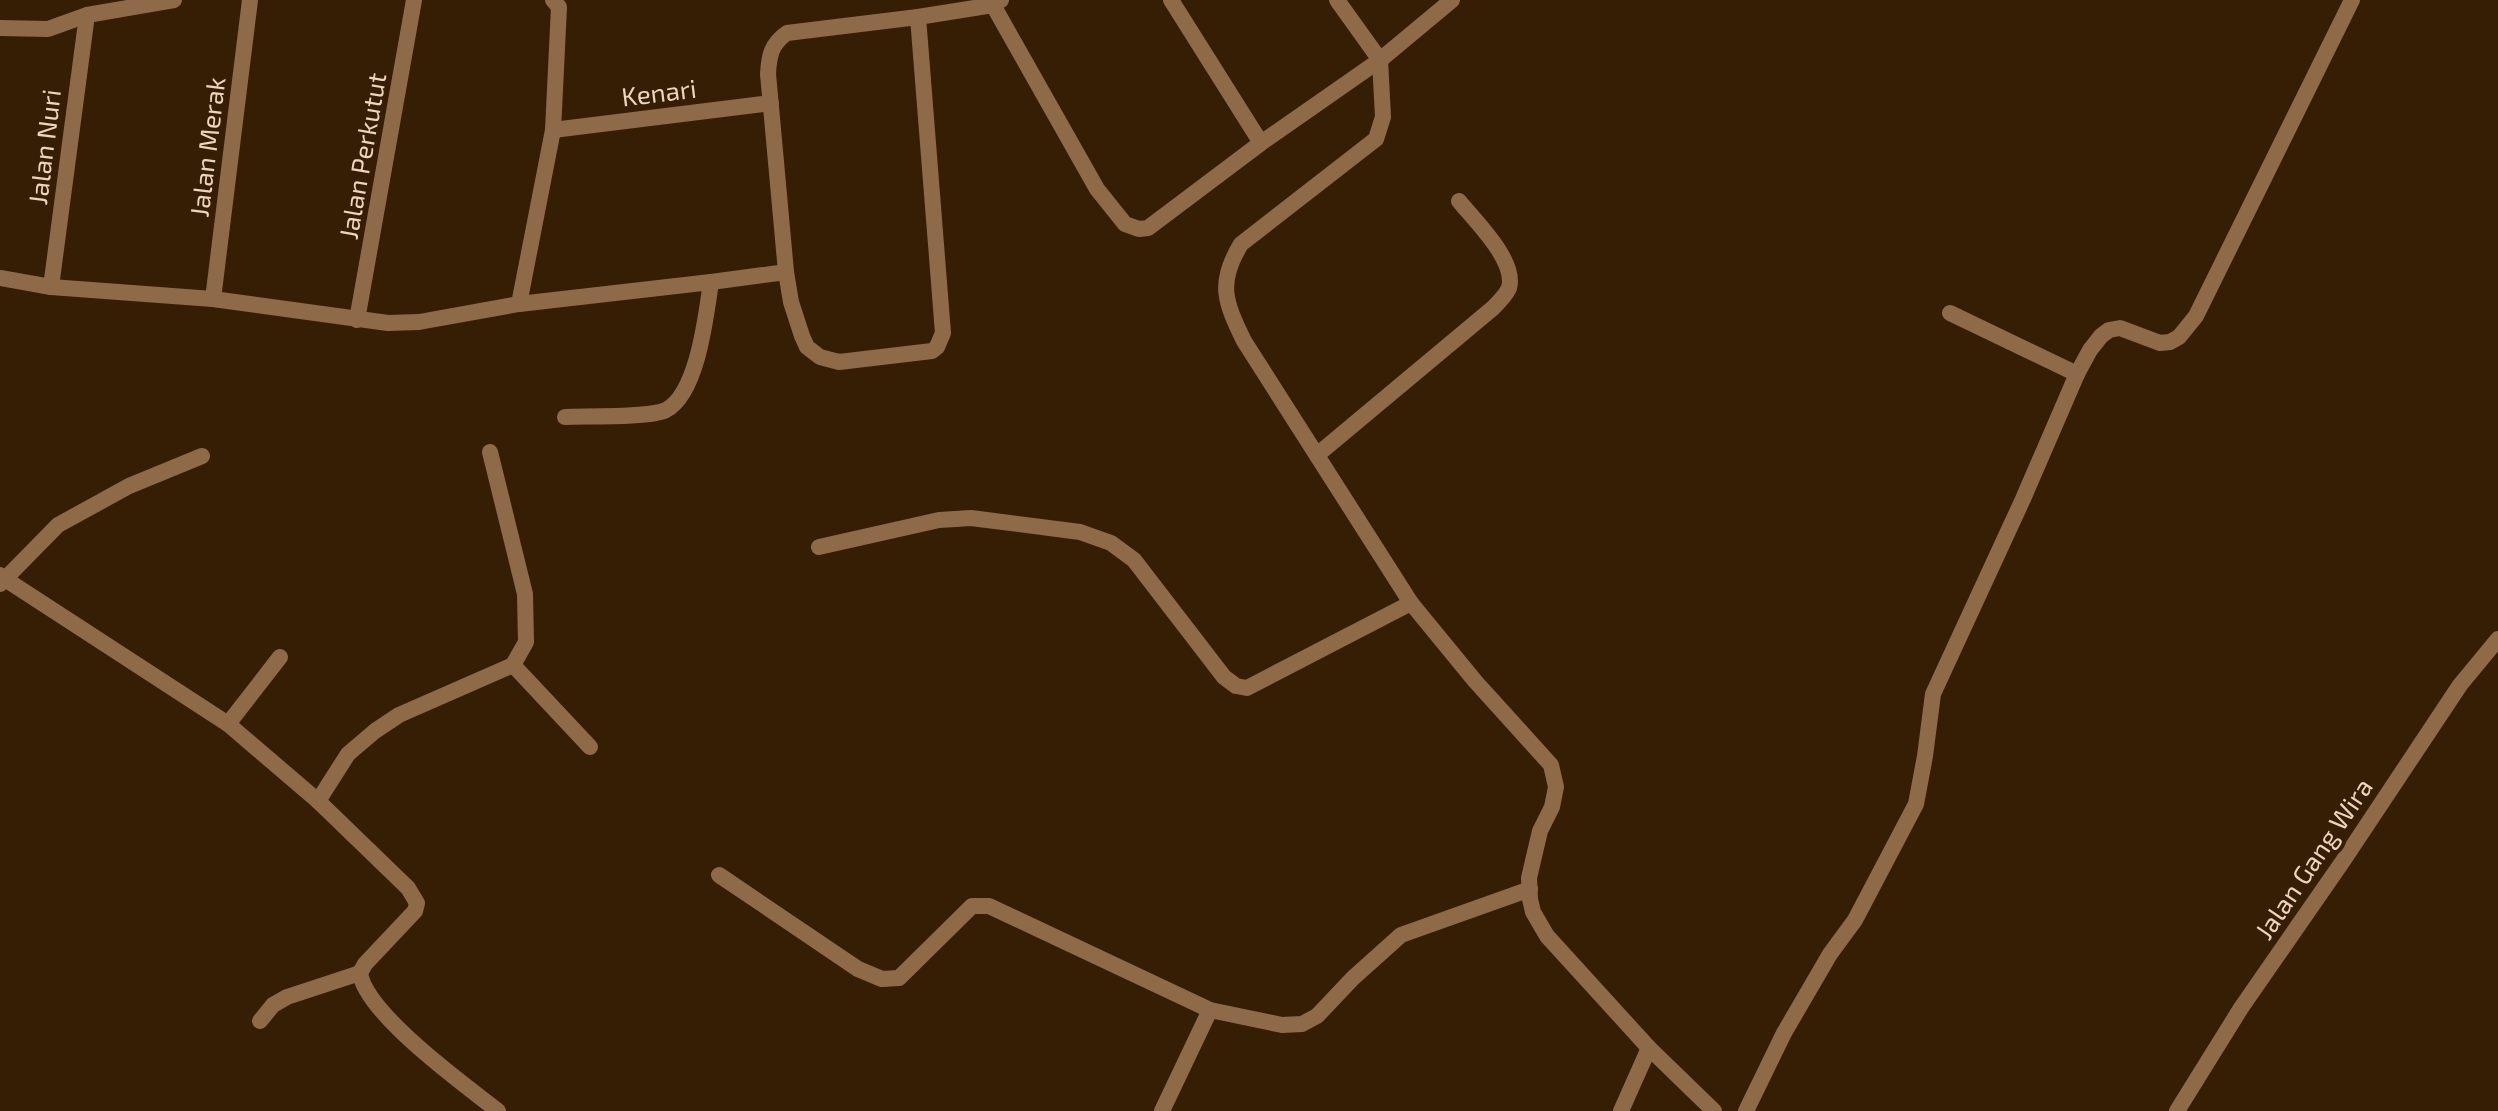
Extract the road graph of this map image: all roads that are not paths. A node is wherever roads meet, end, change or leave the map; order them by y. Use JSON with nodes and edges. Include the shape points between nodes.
{"nodes":[{"id":1,"x":174,"y":0,"type":"edge"},
{"id":2,"x":250,"y":0,"type":"edge"},
{"id":3,"x":414,"y":0,"type":"edge"},
{"id":4,"x":553,"y":0,"type":"edge"},
{"id":5,"x":1171,"y":0,"type":"edge"},
{"id":6,"x":1337,"y":0,"type":"edge"},
{"id":7,"x":1452,"y":0,"type":"edge"},
{"id":8,"x":2352,"y":0,"type":"edge"},
{"id":9,"x":997,"y":2,"type":"edge"},
{"id":10,"x":87,"y":15,"type":"junction"},
{"id":11,"x":918,"y":17,"type":"junction"},
{"id":12,"x":0,"y":28,"type":"edge"},
{"id":13,"x":1380,"y":60,"type":"junction"},
{"id":14,"x":771,"y":103,"type":"junction"},
{"id":15,"x":553,"y":130,"type":"junction"},
{"id":16,"x":1261,"y":143,"type":"junction"},
{"id":17,"x":1459,"y":201,"type":"dead end"},
{"id":18,"x":786,"y":272,"type":"junction"},
{"id":19,"x":0,"y":278,"type":"edge"},
{"id":20,"x":711,"y":282,"type":"junction"},
{"id":21,"x":51,"y":287,"type":"junction"},
{"id":22,"x":213,"y":299,"type":"junction"},
{"id":23,"x":519,"y":304,"type":"junction"},
{"id":24,"x":1950,"y":313,"type":"dead end"},
{"id":25,"x":357,"y":320,"type":"junction"},
{"id":26,"x":2077,"y":374,"type":"junction"},
{"id":27,"x":565,"y":417,"type":"dead end"},
{"id":28,"x":490,"y":452,"type":"dead end"},
{"id":29,"x":1317,"y":455,"type":"junction"},
{"id":30,"x":202,"y":456,"type":"dead end"},
{"id":31,"x":819,"y":547,"type":"dead end"},
{"id":32,"x":2,"y":579,"type":"edge"},
{"id":33,"x":1411,"y":603,"type":"junction"},
{"id":34,"x":2498,"y":639,"type":"edge"},
{"id":35,"x":280,"y":657,"type":"dead end"},
{"id":36,"x":513,"y":665,"type":"junction"},
{"id":37,"x":228,"y":724,"type":"junction"},
{"id":38,"x":590,"y":747,"type":"dead end"},
{"id":39,"x":318,"y":801,"type":"junction"},
{"id":40,"x":719,"y":875,"type":"dead end"},
{"id":41,"x":1530,"y":889,"type":"junction"},
{"id":42,"x":360,"y":973,"type":"junction"},
{"id":43,"x":1210,"y":1010,"type":"junction"},
{"id":44,"x":260,"y":1021,"type":"dead end"},
{"id":45,"x":1649,"y":1048,"type":"junction"},
{"id":46,"x":498,"y":1111,"type":"edge"},
{"id":47,"x":1162,"y":1111,"type":"edge"},
{"id":48,"x":1621,"y":1111,"type":"edge"},
{"id":49,"x":1714,"y":1111,"type":"edge"},
{"id":50,"x":1746,"y":1111,"type":"edge"},
{"id":51,"x":2177,"y":1111,"type":"edge"}],
"edges":[{"from":1,"to":10,"type":"street"},
{"from":2,"to":22,"type":"street","name":"Jalan Merak"},
{"from":3,"to":25,"type":"street","name":"Jalan Perkutut"},
{"from":4,"to":15,"type":"street","via":[[559,7]]},
{"from":5,"to":16,"type":"street"},
{"from":6,"to":13,"type":"street"},
{"from":7,"to":13,"type":"street"},
{"from":8,"to":26,"type":"street","via":[[2196,316],[2170,342],[2120,328],[2109,330]]},
{"from":9,"to":11,"type":"street"},
{"from":9,"to":16,"type":"street","via":[[1097,189],[1125,224],[1148,228]]},
{"from":10,"to":12,"type":"street","via":[[48,29]]},
{"from":10,"to":21,"type":"street","name":"Jalan Nuri"},
{"from":11,"to":14,"type":"street","via":[[787,33],[770,54]]},
{"from":11,"to":18,"type":"street","via":[[941,341],[932,351],[839,362],[820,357],[802,336]]},
{"from":13,"to":16,"type":"street"},
{"from":13,"to":29,"type":"street","via":[[1383,117],[1376,139],[1241,244],[1229,264],[1225,287],[1244,341]]},
{"from":14,"to":15,"type":"street","name":"Kenari"},
{"from":14,"to":18,"type":"street"},
{"from":15,"to":23,"type":"street"},
{"from":17,"to":29,"type":"street","via":[[1505,260],[1509,288],[1493,308]]},
{"from":18,"to":20,"type":"street"},
{"from":19,"to":21,"type":"street"},
{"from":20,"to":23,"type":"street"},
{"from":20,"to":27,"type":"street","via":[[697,360],[678,398],[665,410]]},
{"from":21,"to":22,"type":"street"},
{"from":22,"to":25,"type":"street"},
{"from":23,"to":25,"type":"street","via":[[419,322]]},
{"from":24,"to":26,"type":"street"},
{"from":26,"to":50,"type":"street","via":[[1933,694],[1916,804],[1855,920],[1784,1033]]},
{"from":28,"to":36,"type":"street","via":[[525,594],[526,642]]},
{"from":29,"to":33,"type":"street"},
{"from":30,"to":32,"type":"street","via":[[129,486],[58,525]]},
{"from":31,"to":33,"type":"street","via":[[939,520],[971,518],[1080,532],[1111,543],[1134,560],[1224,677],[1247,688]]},
{"from":32,"to":37,"type":"street"},
{"from":33,"to":41,"type":"street","via":[[1551,765],[1556,787],[1532,861]]},
{"from":34,"to":51,"type":"street","name":"Jalan Gang Wira","via":[[2460,685]]},
{"from":35,"to":37,"type":"street"},
{"from":36,"to":38,"type":"street"},
{"from":36,"to":39,"type":"street","via":[[399,715],[375,731],[348,754]]},
{"from":37,"to":39,"type":"street"},
{"from":39,"to":42,"type":"street","via":[[417,903]]},
{"from":40,"to":43,"type":"street","via":[[858,969],[882,979],[899,978],[972,906],[989,906]]},
{"from":41,"to":43,"type":"street","via":[[1401,935],[1317,1016],[1302,1024]]},
{"from":41,"to":45,"type":"street","via":[[1533,912],[1547,936]]},
{"from":42,"to":44,"type":"street","via":[[287,997]]},
{"from":42,"to":46,"type":"street","via":[[363,985],[406,1036]]},
{"from":43,"to":47,"type":"street"},
{"from":45,"to":48,"type":"street"},
{"from":45,"to":49,"type":"street"}]}
